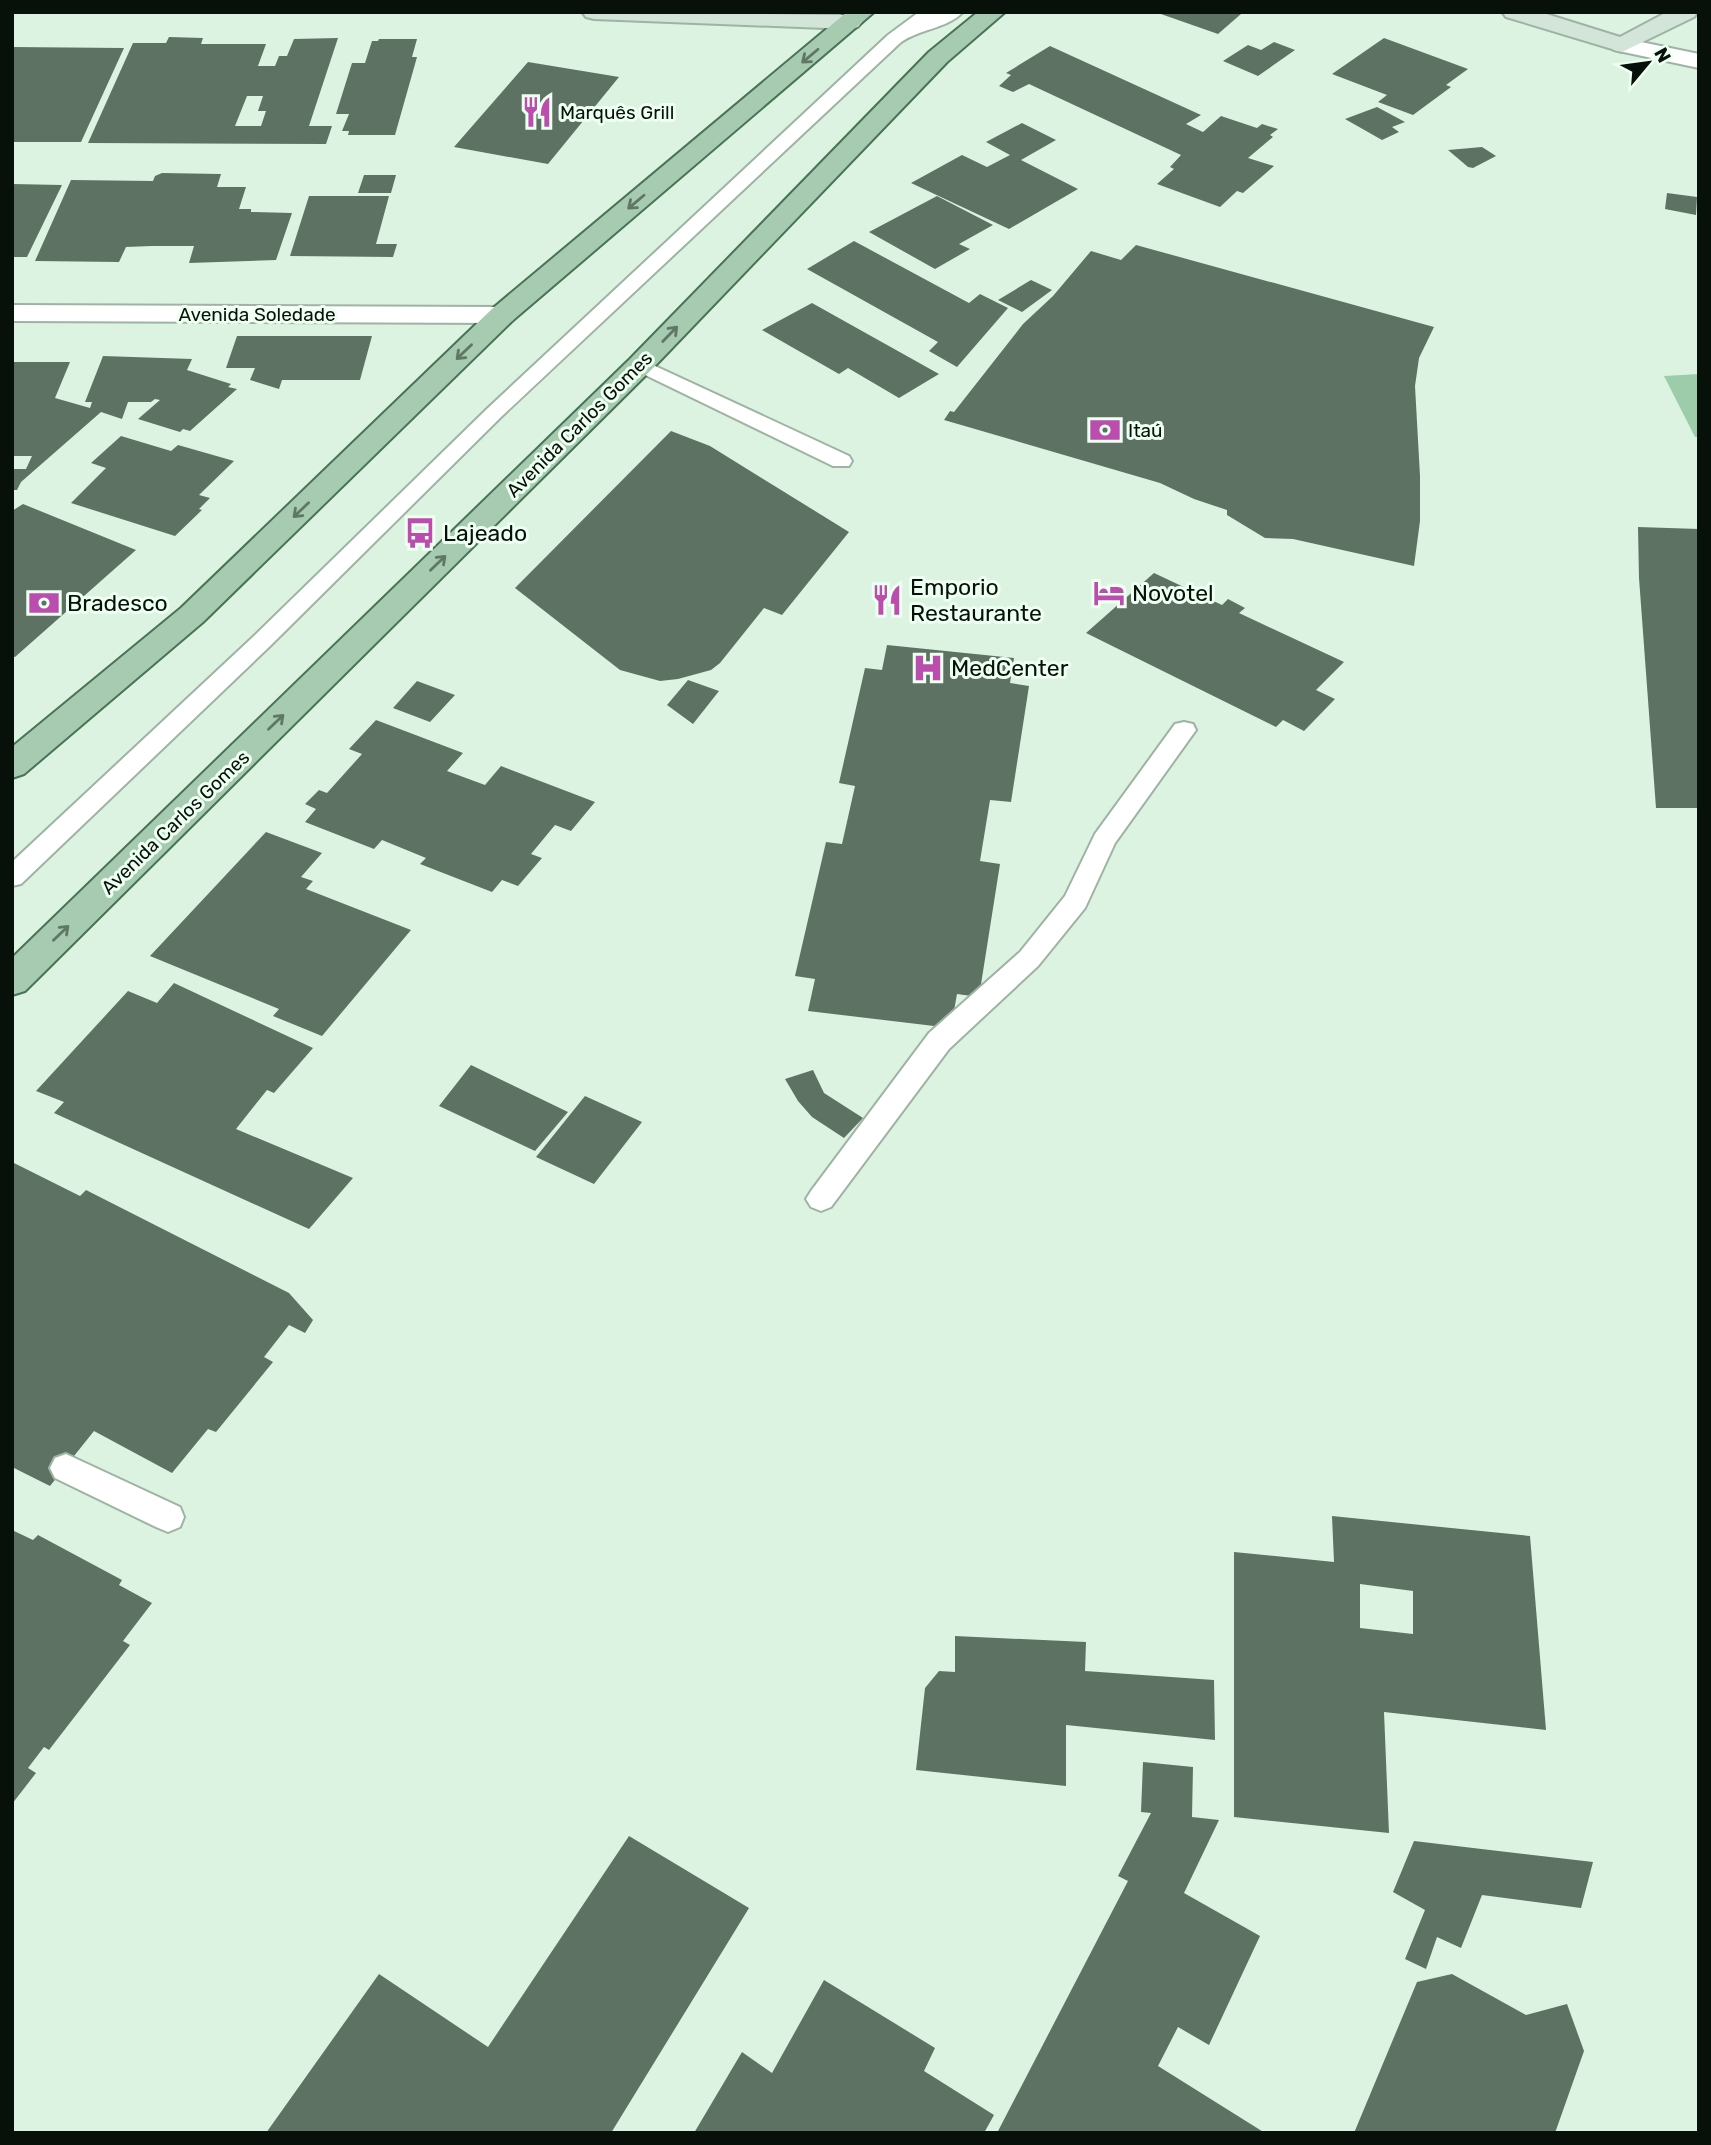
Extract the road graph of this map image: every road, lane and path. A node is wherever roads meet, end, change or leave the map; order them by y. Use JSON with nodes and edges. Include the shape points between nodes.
{"nodes":[{"id":1,"x":594,"y":12,"type":"edge"},
{"id":2,"x":929,"y":12,"type":"edge"},
{"id":3,"x":955,"y":12,"type":"edge"},
{"id":4,"x":993,"y":12,"type":"edge"},
{"id":5,"x":1514,"y":12,"type":"edge"},
{"id":6,"x":1686,"y":12,"type":"edge"},
{"id":7,"x":856,"y":17,"type":"edge"},
{"id":8,"x":894,"y":39,"type":"junction"},
{"id":9,"x":1622,"y":45,"type":"junction"},
{"id":10,"x":1699,"y":61,"type":"edge"},
{"id":11,"x":12,"y":313,"type":"edge"},
{"id":12,"x":502,"y":315,"type":"junction"},
{"id":13,"x":640,"y":365,"type":"junction"},
{"id":14,"x":841,"y":461,"type":"dead end"},
{"id":15,"x":1184,"y":730,"type":"dead end"},
{"id":16,"x":12,"y":766,"type":"edge"},
{"id":17,"x":12,"y":877,"type":"edge"},
{"id":18,"x":12,"y":981,"type":"edge"},
{"id":19,"x":821,"y":1199,"type":"dead end"},
{"id":20,"x":66,"y":1468,"type":"dead end"},
{"id":21,"x":168,"y":1517,"type":"dead end"}],
"edges":[{"from":1,"to":7,"type":"street"},
{"from":2,"to":8,"type":"lane"},
{"from":3,"to":8,"type":"lane"},
{"from":13,"to":4,"type":"main road","name":"Avenida Carlos Gomes","one_way":true,"via":[[938,57]]},
{"from":5,"to":9,"type":"street"},
{"from":6,"to":9,"type":"street"},
{"from":7,"to":12,"type":"main road","one_way":true},
{"from":8,"to":17,"type":"lane","via":[[495,412]]},
{"from":9,"to":10,"type":"street"},
{"from":11,"to":12,"type":"street","name":"Avenida Soledade"},
{"from":12,"to":16,"type":"main road","one_way":true,"via":[[192,615]]},
{"from":13,"to":14,"type":"lane"},
{"from":18,"to":13,"type":"main road","name":"Avenida Carlos Gomes","one_way":true},
{"from":15,"to":19,"type":"lane","via":[[1104,840],[1076,901],[1029,959],[939,1041]]},
{"from":20,"to":21,"type":"lane"}]}
